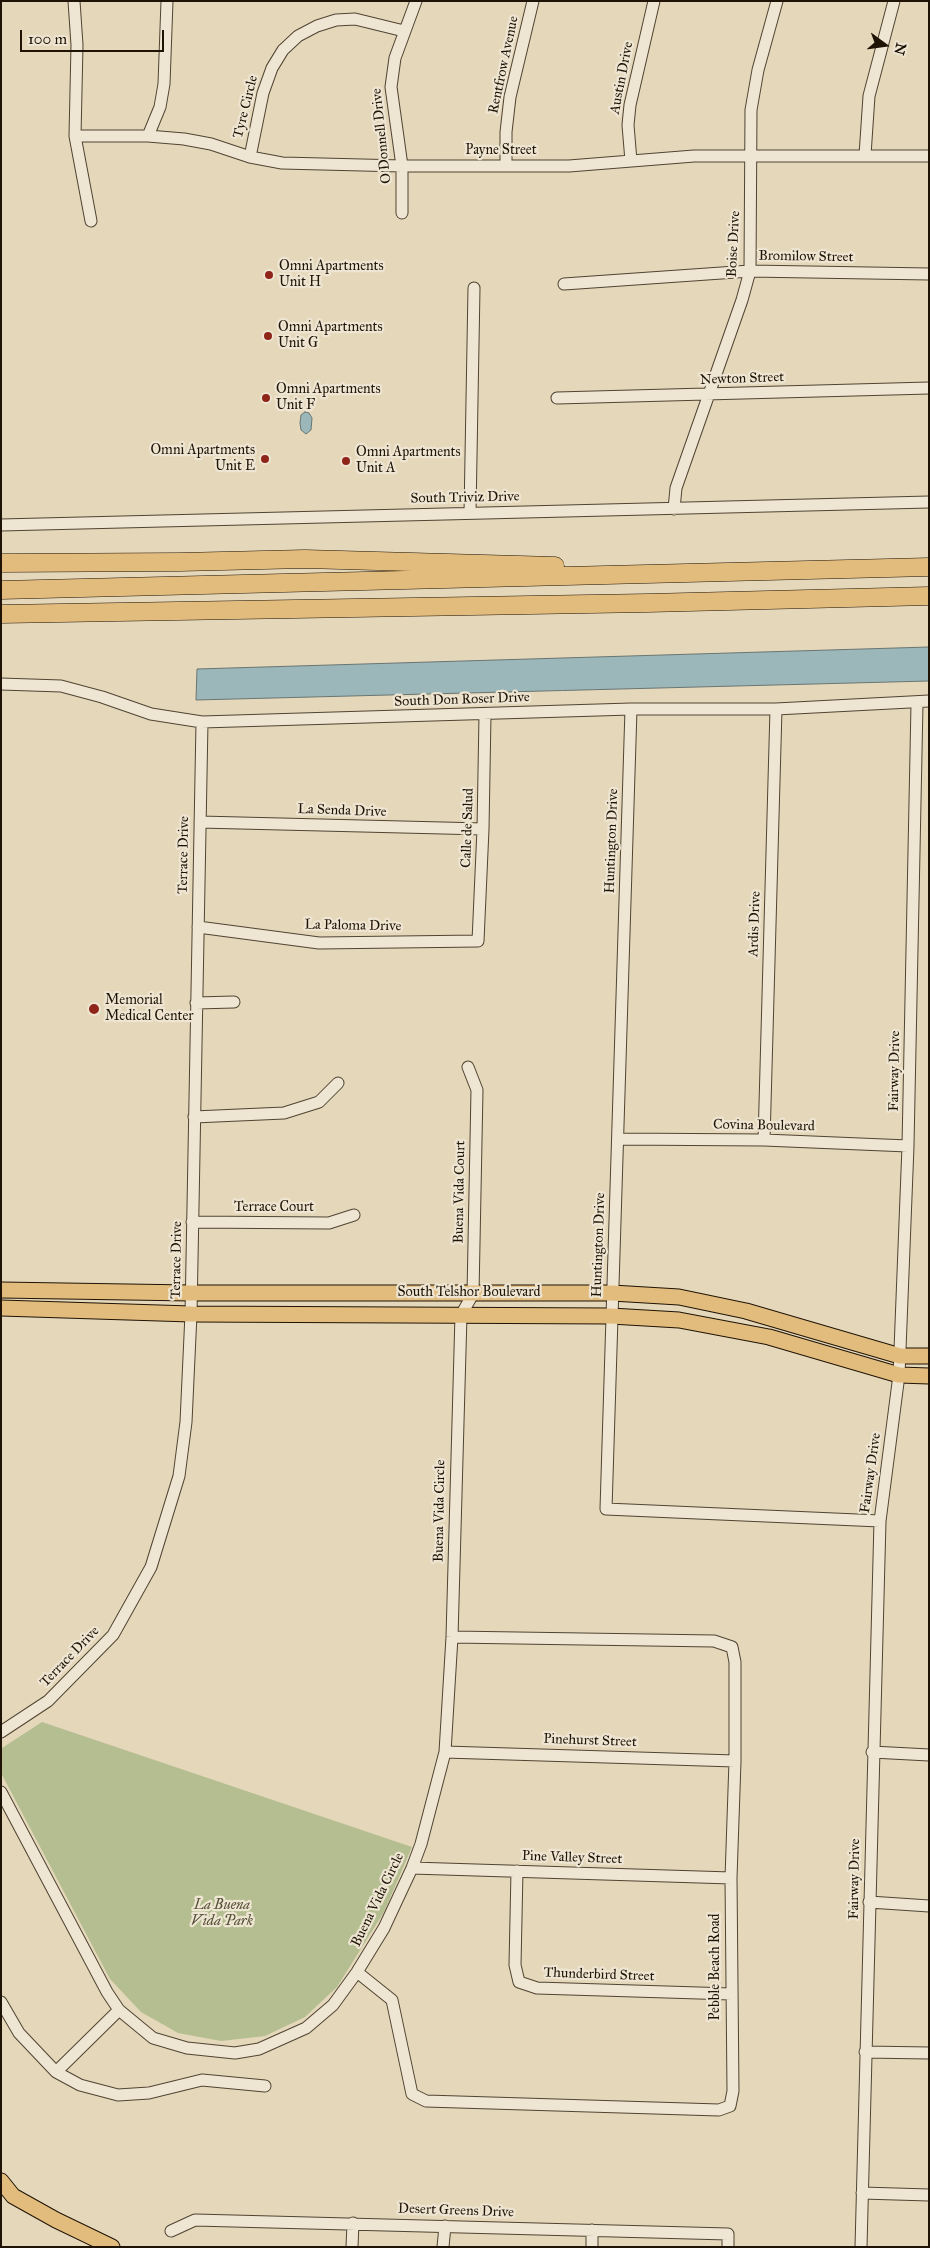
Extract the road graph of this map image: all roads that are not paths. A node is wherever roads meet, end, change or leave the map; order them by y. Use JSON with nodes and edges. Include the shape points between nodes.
{"nodes":[{"id":1,"x":74,"y":1,"type":"edge"},
{"id":2,"x":167,"y":1,"type":"edge"},
{"id":3,"x":416,"y":1,"type":"edge"},
{"id":4,"x":533,"y":1,"type":"edge"},
{"id":5,"x":654,"y":1,"type":"edge"},
{"id":6,"x":777,"y":1,"type":"edge"},
{"id":7,"x":894,"y":1,"type":"edge"},
{"id":8,"x":404,"y":31,"type":"junction"},
{"id":9,"x":75,"y":136,"type":"junction"},
{"id":10,"x":148,"y":136,"type":"junction"},
{"id":11,"x":865,"y":155,"type":"junction"},
{"id":12,"x":751,"y":156,"type":"junction"},
{"id":13,"x":929,"y":156,"type":"edge"},
{"id":14,"x":250,"y":157,"type":"junction"},
{"id":15,"x":631,"y":161,"type":"junction"},
{"id":16,"x":402,"y":166,"type":"junction"},
{"id":17,"x":506,"y":166,"type":"junction"},
{"id":18,"x":402,"y":213,"type":"dead end"},
{"id":19,"x":91,"y":221,"type":"dead end"},
{"id":20,"x":750,"y":271,"type":"junction"},
{"id":21,"x":929,"y":274,"type":"edge"},
{"id":22,"x":564,"y":284,"type":"dead end"},
{"id":23,"x":474,"y":288,"type":"dead end"},
{"id":24,"x":929,"y":388,"type":"edge"},
{"id":25,"x":709,"y":395,"type":"junction"},
{"id":26,"x":557,"y":398,"type":"dead end"},
{"id":27,"x":929,"y":502,"type":"edge"},
{"id":28,"x":674,"y":509,"type":"junction"},
{"id":29,"x":470,"y":513,"type":"junction"},
{"id":30,"x":1,"y":525,"type":"edge"},
{"id":31,"x":1,"y":563,"type":"edge"},
{"id":32,"x":929,"y":566,"type":"edge"},
{"id":33,"x":731,"y":572,"type":"junction"},
{"id":34,"x":1,"y":590,"type":"edge"},
{"id":35,"x":929,"y":596,"type":"edge"},
{"id":36,"x":103,"y":612,"type":"junction"},
{"id":37,"x":1,"y":614,"type":"edge"},
{"id":38,"x":1,"y":624,"type":"edge"},
{"id":39,"x":1,"y":684,"type":"edge"},
{"id":40,"x":929,"y":702,"type":"edge"},
{"id":41,"x":917,"y":704,"type":"junction"},
{"id":42,"x":631,"y":709,"type":"junction"},
{"id":43,"x":776,"y":709,"type":"junction"},
{"id":44,"x":485,"y":715,"type":"junction"},
{"id":45,"x":202,"y":722,"type":"junction"},
{"id":46,"x":200,"y":822,"type":"junction"},
{"id":47,"x":483,"y":830,"type":"junction"},
{"id":48,"x":198,"y":927,"type":"junction"},
{"id":49,"x":478,"y":942,"type":"joint"},
{"id":50,"x":234,"y":1002,"type":"dead end"},
{"id":51,"x":196,"y":1003,"type":"junction"},
{"id":52,"x":468,"y":1067,"type":"dead end"},
{"id":53,"x":338,"y":1083,"type":"dead end"},
{"id":54,"x":194,"y":1117,"type":"junction"},
{"id":55,"x":619,"y":1140,"type":"junction"},
{"id":56,"x":764,"y":1140,"type":"junction"},
{"id":57,"x":908,"y":1146,"type":"junction"},
{"id":58,"x":354,"y":1215,"type":"dead end"},
{"id":59,"x":192,"y":1222,"type":"junction"},
{"id":60,"x":1,"y":1290,"type":"edge"},
{"id":61,"x":612,"y":1293,"type":"junction"},
{"id":62,"x":191,"y":1294,"type":"junction"},
{"id":63,"x":473,"y":1294,"type":"junction"},
{"id":64,"x":1,"y":1308,"type":"edge"},
{"id":65,"x":191,"y":1314,"type":"junction"},
{"id":66,"x":461,"y":1315,"type":"junction"},
{"id":67,"x":611,"y":1316,"type":"junction"},
{"id":68,"x":900,"y":1356,"type":"junction"},
{"id":69,"x":929,"y":1356,"type":"edge"},
{"id":70,"x":899,"y":1375,"type":"junction"},
{"id":71,"x":929,"y":1376,"type":"edge"},
{"id":72,"x":880,"y":1521,"type":"junction"},
{"id":73,"x":452,"y":1637,"type":"junction"},
{"id":74,"x":1,"y":1732,"type":"edge"},
{"id":75,"x":444,"y":1752,"type":"junction"},
{"id":76,"x":872,"y":1752,"type":"junction"},
{"id":77,"x":929,"y":1755,"type":"edge"},
{"id":78,"x":735,"y":1761,"type":"junction"},
{"id":79,"x":1,"y":1792,"type":"edge"},
{"id":80,"x":412,"y":1868,"type":"junction"},
{"id":81,"x":517,"y":1871,"type":"junction"},
{"id":82,"x":731,"y":1878,"type":"junction"},
{"id":83,"x":869,"y":1902,"type":"junction"},
{"id":84,"x":929,"y":1906,"type":"edge"},
{"id":85,"x":357,"y":1972,"type":"junction"},
{"id":86,"x":731,"y":1994,"type":"junction"},
{"id":87,"x":1,"y":2002,"type":"edge"},
{"id":88,"x":119,"y":2010,"type":"junction"},
{"id":89,"x":866,"y":2052,"type":"junction"},
{"id":90,"x":929,"y":2053,"type":"edge"},
{"id":91,"x":56,"y":2072,"type":"junction"},
{"id":92,"x":265,"y":2086,"type":"dead end"},
{"id":93,"x":1,"y":2181,"type":"edge"},
{"id":94,"x":862,"y":2193,"type":"junction"},
{"id":95,"x":929,"y":2195,"type":"edge"},
{"id":96,"x":353,"y":2223,"type":"junction"},
{"id":97,"x":445,"y":2226,"type":"junction"},
{"id":98,"x":171,"y":2230,"type":"dead end"},
{"id":99,"x":592,"y":2230,"type":"junction"},
{"id":100,"x":112,"y":2247,"type":"edge"},
{"id":101,"x":352,"y":2247,"type":"edge"},
{"id":102,"x":443,"y":2247,"type":"edge"},
{"id":103,"x":592,"y":2247,"type":"edge"},
{"id":104,"x":728,"y":2247,"type":"edge"},
{"id":105,"x":860,"y":2247,"type":"edge"}],
"edges":[{"from":1,"to":9,"type":"street","via":[[77,45]]},
{"from":2,"to":10,"type":"street","via":[[164,84],[160,107]]},
{"from":3,"to":8,"type":"street","name":"O Donnell Drive"},
{"from":4,"to":17,"type":"street","name":"Rentfrow Avenue","via":[[510,97]]},
{"from":5,"to":15,"type":"street","name":"Austin Drive","via":[[630,104]]},
{"from":6,"to":12,"type":"street","name":"Boise Drive","via":[[751,110]]},
{"from":7,"to":11,"type":"street","via":[[869,96]]},
{"from":8,"to":14,"type":"street","name":"Tyre Circle","via":[[355,18],[336,20],[298,36],[283,50],[272,68],[263,93]]},
{"from":8,"to":16,"type":"street","name":"O Donnell Drive","via":[[395,58],[391,87]]},
{"from":9,"to":10,"type":"street","name":"Payne Street"},
{"from":9,"to":19,"type":"street"},
{"from":10,"to":14,"type":"street","name":"Payne Street","via":[[210,144]]},
{"from":11,"to":12,"type":"street","name":"Payne Street"},
{"from":11,"to":13,"type":"street","name":"Payne Street"},
{"from":12,"to":15,"type":"street","name":"Payne Street"},
{"from":12,"to":20,"type":"street","name":"Boise Drive"},
{"from":14,"to":16,"type":"street","name":"Payne Street","via":[[282,163]]},
{"from":15,"to":17,"type":"street","name":"Payne Street","via":[[569,166]]},
{"from":16,"to":17,"type":"street","name":"Payne Street"},
{"from":16,"to":18,"type":"street","name":"O Donnell Drive"},
{"from":20,"to":21,"type":"street","name":"Bromilow Street"},
{"from":20,"to":22,"type":"street","name":"Bromilow Street"},
{"from":20,"to":25,"type":"street","name":"Boise Drive"},
{"from":23,"to":29,"type":"street"},
{"from":24,"to":25,"type":"street","name":"Newton Street"},
{"from":25,"to":26,"type":"street","name":"Newton Street"},
{"from":25,"to":28,"type":"street","name":"Boise Drive","via":[[676,488]]},
{"from":27,"to":28,"type":"street","name":"South Triviz Drive"},
{"from":28,"to":29,"type":"street","name":"South Triviz Drive"},
{"from":29,"to":30,"type":"street","name":"South Triviz Drive"},
{"from":31,"to":33,"type":"highway","via":[[305,559]]},
{"from":32,"to":33,"type":"highway"},
{"from":33,"to":34,"type":"highway"},
{"from":35,"to":36,"type":"highway"},
{"from":36,"to":37,"type":"highway"},
{"from":36,"to":38,"type":"highway"},
{"from":39,"to":45,"type":"street","name":"South Don Roser Drive","via":[[61,686],[151,714]]},
{"from":40,"to":41,"type":"street","name":"South Don Roser Drive"},
{"from":41,"to":43,"type":"street","name":"South Don Roser Drive"},
{"from":41,"to":57,"type":"street","name":"Fairway Drive"},
{"from":42,"to":43,"type":"street","name":"South Don Roser Drive"},
{"from":42,"to":44,"type":"street","name":"South Don Roser Drive"},
{"from":42,"to":55,"type":"street","name":"Huntington Drive"},
{"from":43,"to":56,"type":"street","name":"Ardis Drive"},
{"from":44,"to":45,"type":"street","name":"South Don Roser Drive"},
{"from":44,"to":47,"type":"street","name":"Calle de Salud"},
{"from":45,"to":46,"type":"street","name":"Terrace Drive"},
{"from":46,"to":47,"type":"street","name":"La Senda Drive"},
{"from":46,"to":48,"type":"street","name":"Terrace Drive"},
{"from":47,"to":49,"type":"street","name":"Calle de Salud"},
{"from":48,"to":49,"type":"street","name":"La Paloma Drive","via":[[319,942]]},
{"from":48,"to":51,"type":"street","name":"Terrace Drive"},
{"from":50,"to":51,"type":"street"},
{"from":51,"to":54,"type":"street","name":"Terrace Drive"},
{"from":52,"to":63,"type":"street","name":"Buena Vida Court","via":[[477,1090]]},
{"from":53,"to":54,"type":"street","via":[[319,1102],[284,1113]]},
{"from":54,"to":59,"type":"street","name":"Terrace Drive"},
{"from":55,"to":56,"type":"street","name":"Covina Boulevard"},
{"from":55,"to":61,"type":"street","name":"Huntington Drive"},
{"from":56,"to":57,"type":"street","name":"Covina Boulevard"},
{"from":57,"to":68,"type":"street","name":"Fairway Drive"},
{"from":58,"to":59,"type":"street","name":"Terrace Court","via":[[329,1224]]},
{"from":59,"to":62,"type":"street","name":"Terrace Drive"},
{"from":60,"to":62,"type":"main road","name":"South Telshor Boulevard"},
{"from":61,"to":63,"type":"main road","name":"South Telshor Boulevard"},
{"from":61,"to":67,"type":"street","name":"Huntington Drive"},
{"from":61,"to":68,"type":"main road","name":"South Telshor Boulevard","via":[[679,1297],[736,1309]]},
{"from":62,"to":63,"type":"main road","name":"South Telshor Boulevard"},
{"from":62,"to":65,"type":"street","name":"Terrace Drive"},
{"from":63,"to":66,"type":"street","name":"Buena Vida Court"},
{"from":64,"to":65,"type":"main road","name":"South Telshor Boulevard"},
{"from":65,"to":66,"type":"main road","name":"South Telshor Boulevard"},
{"from":65,"to":74,"type":"street","name":"Terrace Drive","via":[[182,1461],[151,1567],[113,1635],[48,1701]]},
{"from":66,"to":67,"type":"main road","name":"South Telshor Boulevard"},
{"from":66,"to":73,"type":"street","name":"Buena Vida Circle"},
{"from":67,"to":70,"type":"main road","name":"South Telshor Boulevard","via":[[679,1320],[770,1337]]},
{"from":67,"to":72,"type":"street","name":"Huntington Drive","via":[[606,1509]]},
{"from":68,"to":69,"type":"main road","name":"South Telshor Boulevard"},
{"from":68,"to":70,"type":"street","name":"Fairway Drive"},
{"from":70,"to":71,"type":"main road","name":"South Telshor Boulevard"},
{"from":70,"to":72,"type":"street","name":"Fairway Drive"},
{"from":72,"to":76,"type":"street","name":"Fairway Drive"},
{"from":73,"to":75,"type":"street","name":"Buena Vida Circle"},
{"from":73,"to":78,"type":"street","name":"Pebble Beach Road","via":[[714,1641],[732,1647]]},
{"from":75,"to":78,"type":"street","name":"Pinehurst Street"},
{"from":75,"to":80,"type":"street","name":"Buena Vida Circle"},
{"from":76,"to":77,"type":"street"},
{"from":76,"to":83,"type":"street","name":"Fairway Drive"},
{"from":78,"to":82,"type":"street","name":"Pebble Beach Road"},
{"from":79,"to":88,"type":"street","name":"Buena Vida Circle"},
{"from":80,"to":81,"type":"street","name":"Pine Valley Street"},
{"from":80,"to":85,"type":"street","name":"Buena Vida Circle","via":[[384,1928]]},
{"from":81,"to":82,"type":"street","name":"Pine Valley Street"},
{"from":81,"to":86,"type":"street","name":"Thunderbird Street","via":[[515,1965],[519,1982],[537,1988]]},
{"from":82,"to":86,"type":"street","name":"Pebble Beach Road"},
{"from":83,"to":84,"type":"street"},
{"from":83,"to":89,"type":"street","name":"Fairway Drive"},
{"from":85,"to":86,"type":"street","name":"Pebble Beach Road","via":[[392,2000],[412,2094],[426,2101],[719,2110],[730,2106],[733,2091]]},
{"from":85,"to":88,"type":"street","name":"Buena Vida Circle","via":[[333,2005],[306,2028],[259,2049],[235,2053],[188,2048],[152,2038]]},
{"from":87,"to":91,"type":"street","via":[[19,2033]]},
{"from":88,"to":91,"type":"street"},
{"from":89,"to":90,"type":"street"},
{"from":89,"to":94,"type":"street","name":"Fairway Drive"},
{"from":91,"to":92,"type":"street","via":[[80,2085],[118,2095],[149,2093],[202,2080]]},
{"from":93,"to":100,"type":"main road","via":[[13,2196]]},
{"from":94,"to":95,"type":"street"},
{"from":94,"to":105,"type":"street","name":"Fairway Drive"},
{"from":96,"to":97,"type":"street","name":"Desert Greens Drive"},
{"from":96,"to":98,"type":"street","name":"Desert Greens Drive","via":[[195,2220]]},
{"from":96,"to":101,"type":"street"},
{"from":97,"to":99,"type":"street","name":"Desert Greens Drive"},
{"from":97,"to":102,"type":"street"},
{"from":99,"to":103,"type":"street"},
{"from":99,"to":104,"type":"street","name":"Desert Greens Drive","via":[[728,2234]]}]}
